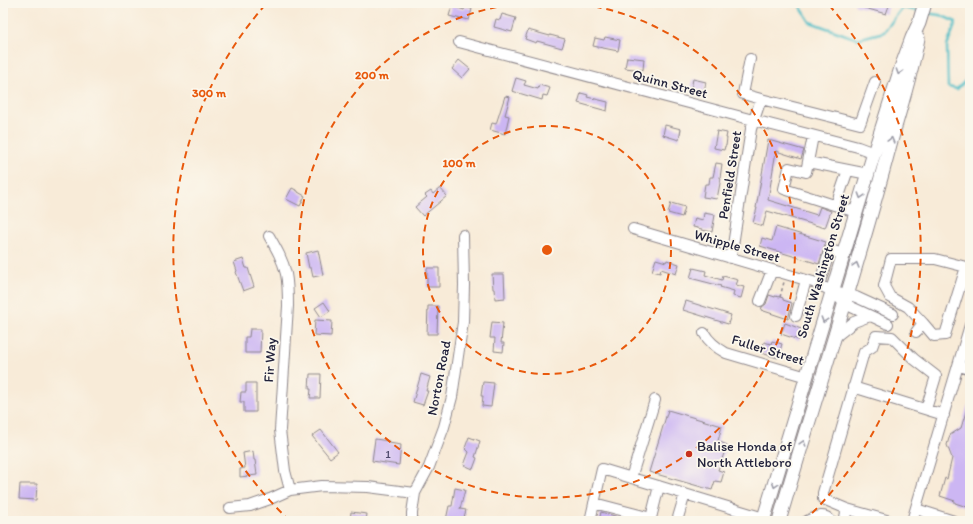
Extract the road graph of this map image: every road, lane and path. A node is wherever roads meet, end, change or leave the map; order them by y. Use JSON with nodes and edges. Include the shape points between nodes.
{"nodes":[{"id":1,"x":925,"y":5,"type":"edge"},
{"id":2,"x":920,"y":23,"type":"junction"},
{"id":3,"x":460,"y":42,"type":"dead end"},
{"id":4,"x":750,"y":59,"type":"dead end"},
{"id":5,"x":875,"y":82,"type":"dead end"},
{"id":6,"x":761,"y":99,"type":"junction"},
{"id":7,"x":753,"y":120,"type":"junction"},
{"id":8,"x":812,"y":136,"type":"junction"},
{"id":9,"x":874,"y":153,"type":"junction"},
{"id":10,"x":808,"y":162,"type":"junction"},
{"id":11,"x":848,"y":170,"type":"junction"},
{"id":12,"x":868,"y":174,"type":"junction"},
{"id":13,"x":836,"y":205,"type":"junction"},
{"id":14,"x":856,"y":212,"type":"junction"},
{"id":15,"x":633,"y":229,"type":"dead end"},
{"id":16,"x":463,"y":235,"type":"dead end"},
{"id":17,"x":269,"y":236,"type":"dead end"},
{"id":18,"x":844,"y":254,"type":"junction"},
{"id":19,"x":730,"y":258,"type":"junction"},
{"id":20,"x":968,"y":268,"type":"edge"},
{"id":21,"x":772,"y":270,"type":"junction"},
{"id":22,"x":786,"y":275,"type":"junction"},
{"id":23,"x":806,"y":280,"type":"junction"},
{"id":24,"x":819,"y":285,"type":"junction"},
{"id":25,"x":832,"y":291,"type":"junction"},
{"id":26,"x":780,"y":297,"type":"dead end"},
{"id":27,"x":846,"y":299,"type":"junction"},
{"id":28,"x":760,"y":301,"type":"dead end"},
{"id":29,"x":893,"y":314,"type":"dead end"},
{"id":30,"x":796,"y":316,"type":"dead end"},
{"id":31,"x":870,"y":316,"type":"junction"},
{"id":32,"x":922,"y":323,"type":"junction"},
{"id":33,"x":888,"y":324,"type":"dead end"},
{"id":34,"x":970,"y":325,"type":"edge"},
{"id":35,"x":916,"y":332,"type":"dead end"},
{"id":36,"x":704,"y":333,"type":"dead end"},
{"id":37,"x":835,"y":337,"type":"junction"},
{"id":38,"x":958,"y":366,"type":"junction"},
{"id":39,"x":970,"y":369,"type":"edge"},
{"id":40,"x":807,"y":377,"type":"junction"},
{"id":41,"x":853,"y":387,"type":"junction"},
{"id":42,"x":654,"y":400,"type":"dead end"},
{"id":43,"x":926,"y":409,"type":"junction"},
{"id":44,"x":944,"y":415,"type":"junction"},
{"id":45,"x":631,"y":478,"type":"junction"},
{"id":46,"x":659,"y":486,"type":"junction"},
{"id":47,"x":290,"y":490,"type":"junction"},
{"id":48,"x":415,"y":493,"type":"junction"},
{"id":49,"x":685,"y":494,"type":"junction"},
{"id":50,"x":594,"y":503,"type":"junction"},
{"id":51,"x":230,"y":508,"type":"dead end"},
{"id":52,"x":848,"y":509,"type":"junction"},
{"id":53,"x":916,"y":509,"type":"junction"},
{"id":54,"x":764,"y":519,"type":"edge"},
{"id":55,"x":412,"y":521,"type":"edge"},
{"id":56,"x":590,"y":521,"type":"edge"},
{"id":57,"x":677,"y":521,"type":"edge"},
{"id":58,"x":779,"y":521,"type":"edge"},
{"id":59,"x":807,"y":521,"type":"edge"},
{"id":60,"x":831,"y":521,"type":"edge"},
{"id":61,"x":844,"y":521,"type":"edge"},
{"id":62,"x":890,"y":521,"type":"edge"},
{"id":63,"x":912,"y":521,"type":"edge"},
{"id":64,"x":954,"y":521,"type":"edge"}],
"edges":[{"from":1,"to":2,"type":"main road","name":"South Washington Street"},
{"from":2,"to":9,"type":"main road","name":"South Washington Street","one_way":true,"via":[[902,65]]},
{"from":27,"to":2,"type":"main road","name":"South Washington Street","one_way":true,"via":[[912,68]]},
{"from":3,"to":7,"type":"street","name":"Quinn Street"},
{"from":4,"to":6,"type":"street","via":[[743,94]]},
{"from":5,"to":6,"type":"street","via":[[860,124]]},
{"from":6,"to":7,"type":"street","name":"Penfield Street"},
{"from":7,"to":8,"type":"street","name":"Quinn Street"},
{"from":7,"to":19,"type":"street","name":"Penfield Street"},
{"from":8,"to":9,"type":"street","name":"Quinn Street"},
{"from":8,"to":10,"type":"street"},
{"from":9,"to":12,"type":"main road","name":"South Washington Street"},
{"from":10,"to":11,"type":"street"},
{"from":10,"to":13,"type":"street","via":[[806,172],[789,168],[784,189]]},
{"from":11,"to":12,"type":"street"},
{"from":11,"to":13,"type":"street"},
{"from":12,"to":14,"type":"main road","name":"South Washington Street","one_way":true},
{"from":13,"to":14,"type":"street"},
{"from":14,"to":18,"type":"main road","name":"South Washington Street"},
{"from":15,"to":19,"type":"street","name":"Whipple Street"},
{"from":16,"to":48,"type":"street","name":"Norton Road","via":[[463,322],[452,397],[429,467]]},
{"from":17,"to":47,"type":"street","name":"Fir Way","via":[[282,260],[288,290],[280,430]]},
{"from":18,"to":24,"type":"street","via":[[830,250]]},
{"from":18,"to":25,"type":"main road","name":"South Washington Street"},
{"from":19,"to":21,"type":"street","name":"Whipple Street"},
{"from":20,"to":32,"type":"street","via":[[945,335],[934,336]]},
{"from":20,"to":32,"type":"street","via":[[935,259],[891,259],[884,286],[890,298],[908,307]]},
{"from":21,"to":22,"type":"street","name":"Whipple Street"},
{"from":21,"to":28,"type":"street"},
{"from":22,"to":23,"type":"street","name":"Whipple Street"},
{"from":22,"to":26,"type":"path"},
{"from":23,"to":24,"type":"street","name":"Whipple Street"},
{"from":23,"to":30,"type":"street"},
{"from":24,"to":25,"type":"street","name":"Whipple Street"},
{"from":25,"to":27,"type":"street","name":"Whipple Street"},
{"from":25,"to":40,"type":"main road","name":"South Washington Street","one_way":true},
{"from":27,"to":29,"type":"street","via":[[856,297]]},
{"from":27,"to":31,"type":"street"},
{"from":27,"to":37,"type":"main road","name":"South Washington Street"},
{"from":31,"to":33,"type":"street"},
{"from":31,"to":37,"type":"street","via":[[854,322]]},
{"from":32,"to":35,"type":"street"},
{"from":34,"to":38,"type":"street"},
{"from":36,"to":40,"type":"street","name":"Fuller Street","via":[[707,339],[726,352]]},
{"from":58,"to":37,"type":"main road","name":"South Washington Street","one_way":true},
{"from":38,"to":39,"type":"street"},
{"from":38,"to":44,"type":"street"},
{"from":40,"to":54,"type":"main road","name":"South Washington Street","one_way":true},
{"from":41,"to":43,"type":"street"},
{"from":41,"to":43,"type":"street","via":[[864,352],[872,347],[876,336],[892,337],[936,376]]},
{"from":41,"to":52,"type":"street","via":[[822,493],[823,499]]},
{"from":42,"to":45,"type":"street"},
{"from":43,"to":44,"type":"street"},
{"from":44,"to":53,"type":"street"},
{"from":45,"to":46,"type":"street"},
{"from":45,"to":50,"type":"street","via":[[602,469]]},
{"from":46,"to":49,"type":"street"},
{"from":46,"to":50,"type":"street","via":[[651,518]]},
{"from":47,"to":48,"type":"street","via":[[322,486],[368,486]]},
{"from":47,"to":51,"type":"street","via":[[250,506]]},
{"from":48,"to":55,"type":"street","name":"Norton Road"},
{"from":49,"to":54,"type":"street"},
{"from":49,"to":57,"type":"street"},
{"from":50,"to":56,"type":"street"},
{"from":52,"to":61,"type":"street"},
{"from":52,"to":62,"type":"street"},
{"from":53,"to":63,"type":"street"},
{"from":53,"to":64,"type":"street"},
{"from":59,"to":60,"type":"street","via":[[825,516]]}]}
